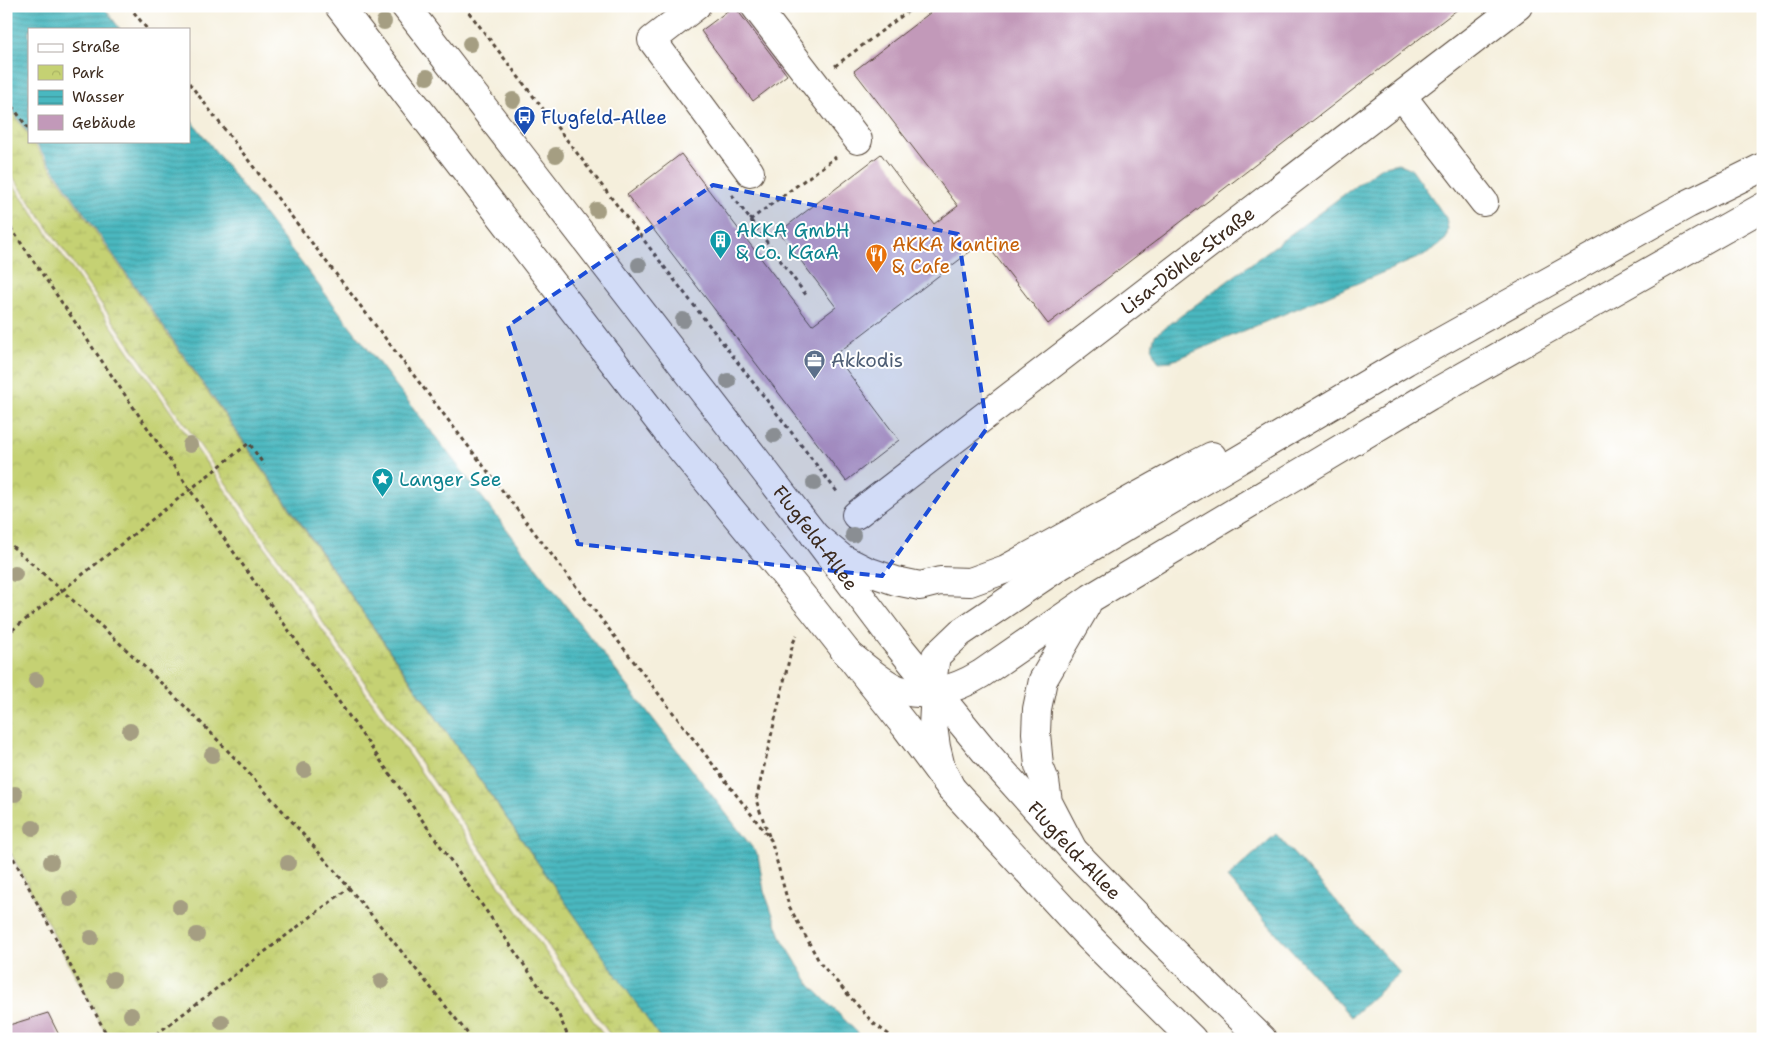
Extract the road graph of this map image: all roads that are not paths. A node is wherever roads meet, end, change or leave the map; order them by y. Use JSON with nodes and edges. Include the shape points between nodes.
{"nodes":[{"id":1,"x":339,"y":6,"type":"edge"},
{"id":2,"x":405,"y":6,"type":"edge"},
{"id":3,"x":696,"y":6,"type":"edge"},
{"id":4,"x":755,"y":6,"type":"edge"},
{"id":5,"x":1518,"y":6,"type":"edge"},
{"id":6,"x":1402,"y":96,"type":"junction"},
{"id":7,"x":858,"y":140,"type":"road end"},
{"id":8,"x":1763,"y":167,"type":"edge"},
{"id":9,"x":750,"y":172,"type":"road end"},
{"id":10,"x":1484,"y":202,"type":"dead end"},
{"id":11,"x":1763,"y":207,"type":"edge"},
{"id":12,"x":1406,"y":361,"type":"junction"},
{"id":13,"x":856,"y":515,"type":"road end"},
{"id":14,"x":815,"y":536,"type":"junction"},
{"id":15,"x":1091,"y":598,"type":"junction"},
{"id":16,"x":844,"y":650,"type":"junction"},
{"id":17,"x":935,"y":691,"type":"junction"},
{"id":18,"x":952,"y":788,"type":"junction"},
{"id":19,"x":1073,"y":850,"type":"junction"},
{"id":20,"x":1192,"y":1039,"type":"edge"},
{"id":21,"x":1262,"y":1039,"type":"edge"}],
"edges":[{"from":1,"to":16,"type":"main road","via":[[672,438]]},
{"from":2,"to":14,"type":"main road","name":"Flugfeld-Allee"},
{"from":3,"to":9,"type":"main road","via":[[652,40]]},
{"from":4,"to":7,"type":"main road"},
{"from":5,"to":6,"type":"main road","name":"Lisa-Döhle-Straße"},
{"from":6,"to":10,"type":"main road"},
{"from":6,"to":13,"type":"main road","name":"Lisa-Döhle-Straße"},
{"from":8,"to":12,"type":"main road","via":[[1688,204]]},
{"from":11,"to":15,"type":"main road","via":[[1429,396]]},
{"from":12,"to":14,"type":"main road","via":[[1184,470],[1006,569],[970,582],[940,581],[920,586],[896,581],[843,559]]},
{"from":12,"to":17,"type":"main road","via":[[1061,565],[976,622],[936,656]]},
{"from":14,"to":17,"type":"main road","name":"Flugfeld-Allee"},
{"from":15,"to":17,"type":"main road","via":[[973,679],[947,690]]},
{"from":15,"to":19,"type":"main road","via":[[1043,680],[1037,709],[1039,766],[1048,802]]},
{"from":16,"to":17,"type":"main road","via":[[893,687],[916,693]]},
{"from":16,"to":18,"type":"main road"},
{"from":17,"to":18,"type":"main road","via":[[933,726],[936,747],[941,768]]},
{"from":17,"to":19,"type":"main road","name":"Flugfeld-Allee"},
{"from":18,"to":20,"type":"main road","via":[[1089,937]]},
{"from":19,"to":21,"type":"main road","name":"Flugfeld-Allee"}]}
